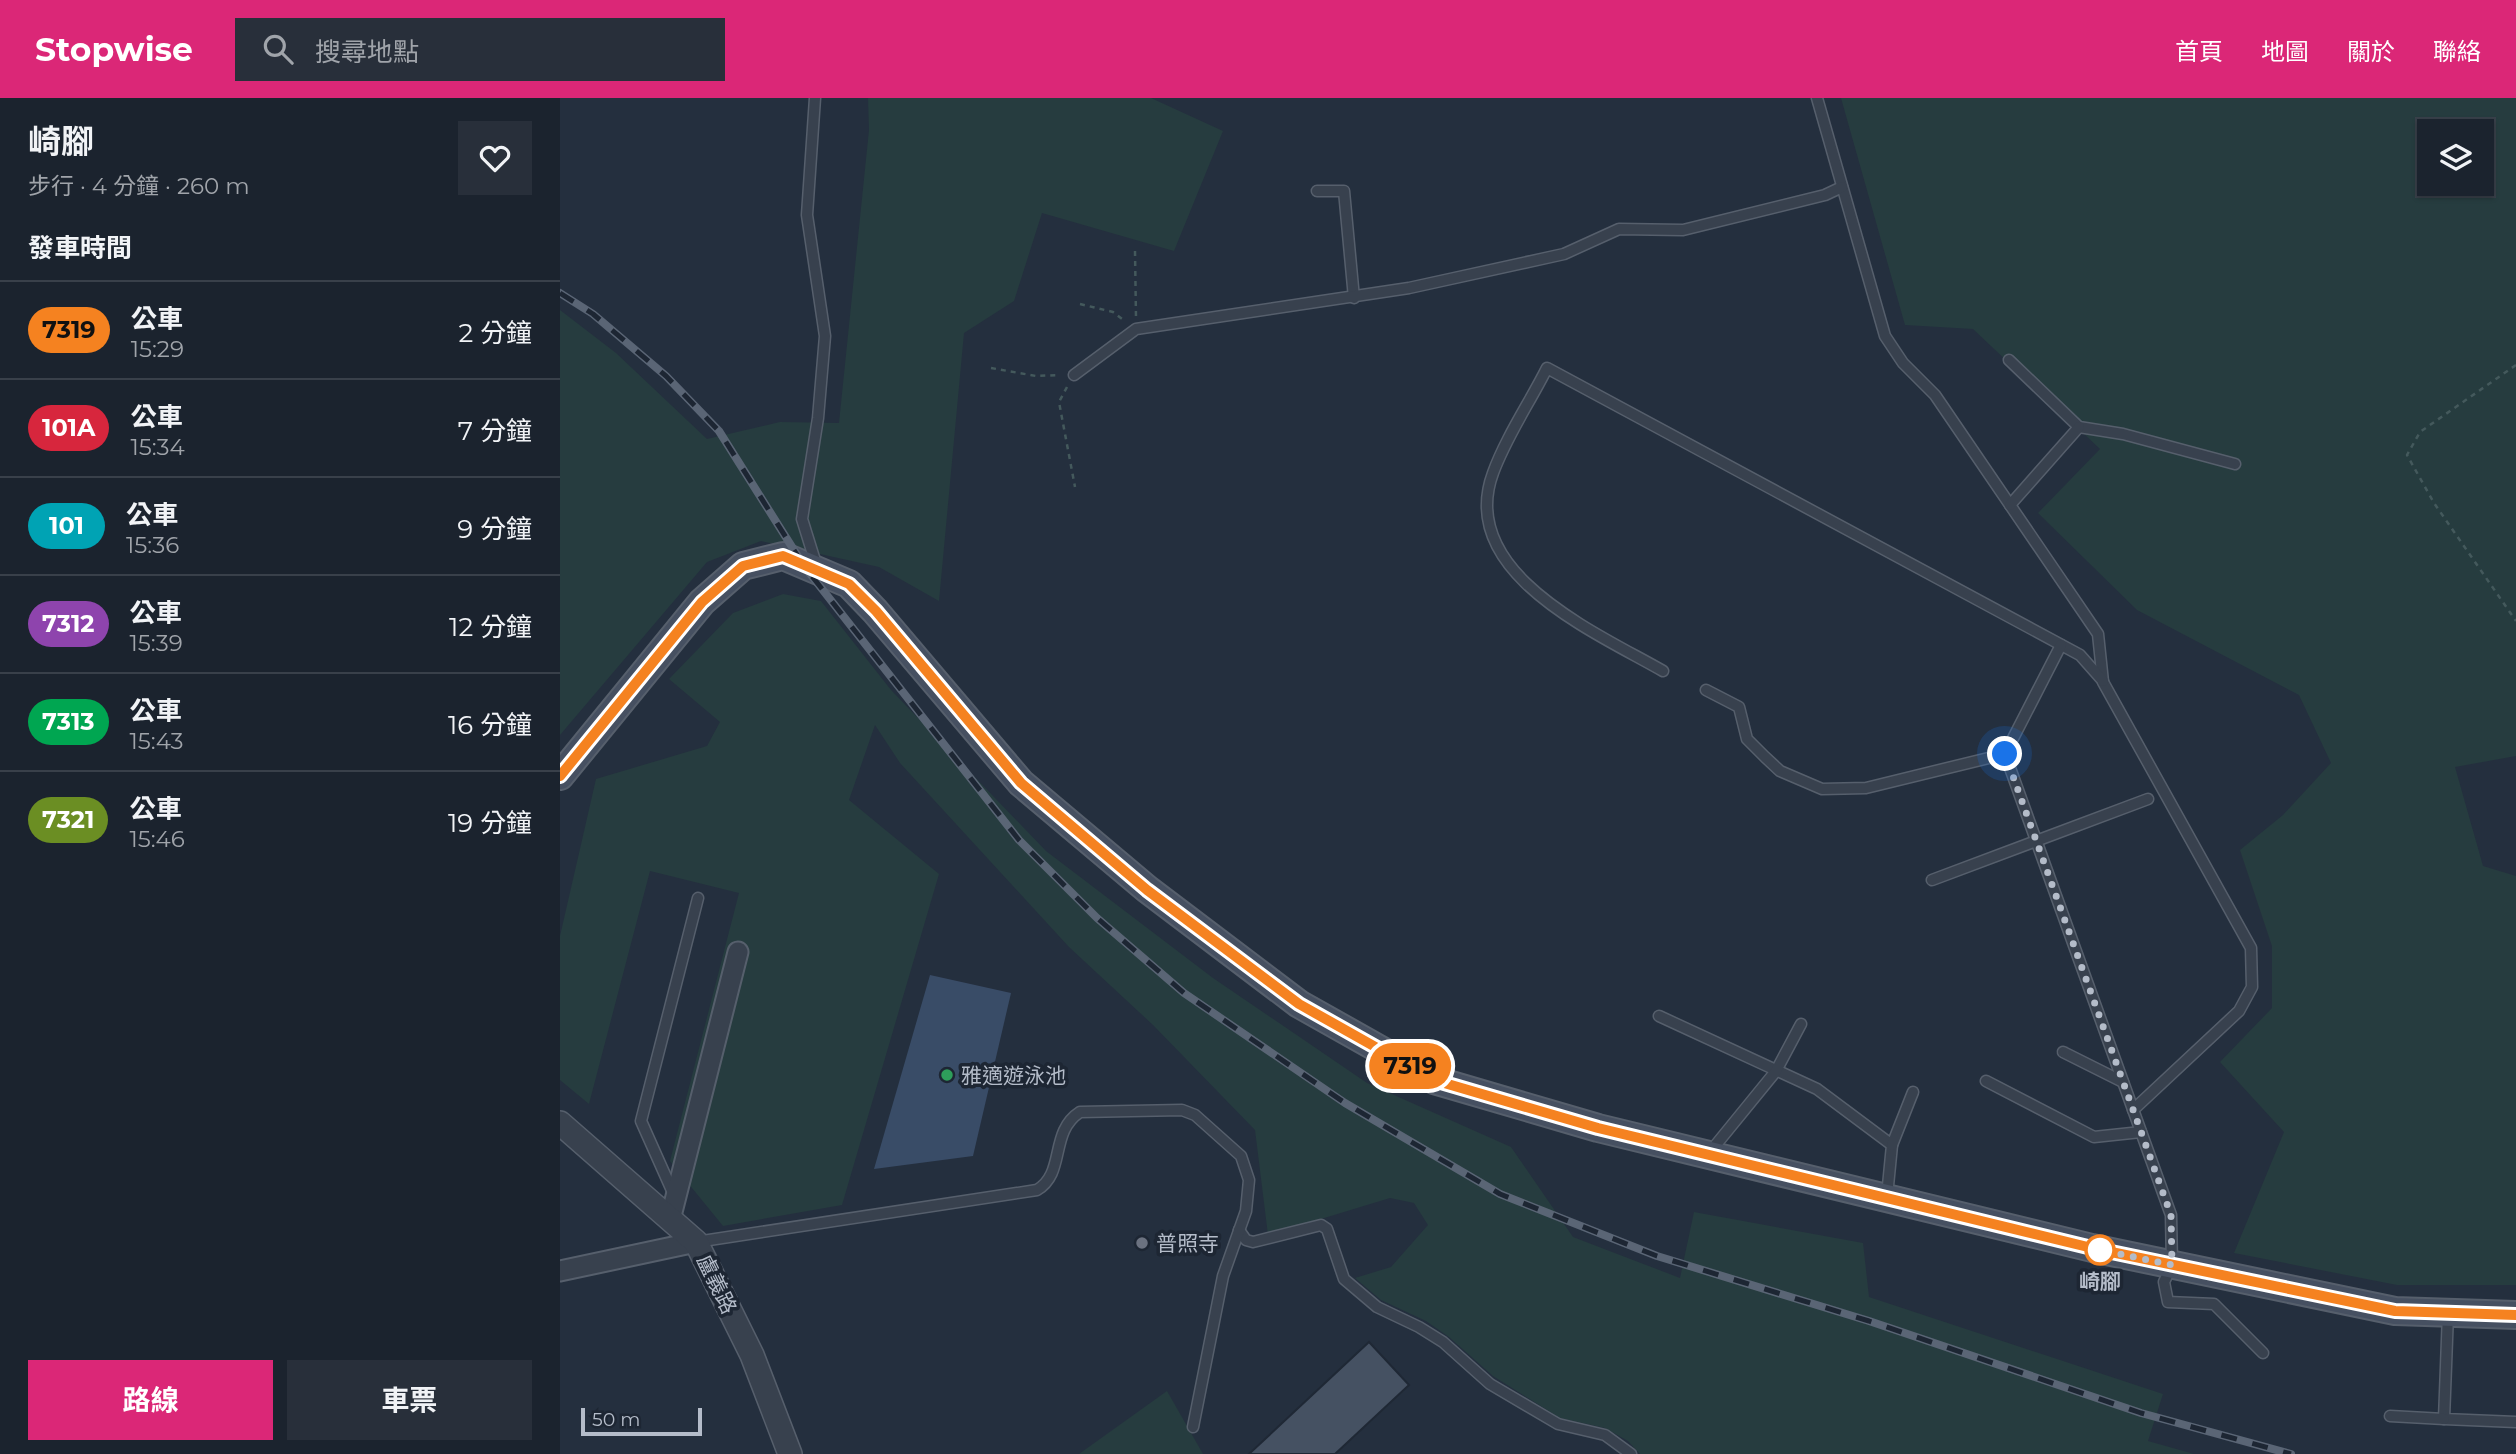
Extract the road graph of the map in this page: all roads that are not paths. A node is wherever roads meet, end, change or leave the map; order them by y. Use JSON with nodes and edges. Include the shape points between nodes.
{"nodes":[{"id":1,"x":815,"y":98,"type":"edge"},
{"id":2,"x":1817,"y":98,"type":"edge"},
{"id":3,"x":1842,"y":187,"type":"junction"},
{"id":4,"x":1317,"y":191,"type":"dead end"},
{"id":5,"x":1353,"y":298,"type":"junction"},
{"id":6,"x":2009,"y":360,"type":"dead end"},
{"id":7,"x":1074,"y":375,"type":"road end"},
{"id":8,"x":2079,"y":427,"type":"junction"},
{"id":9,"x":2235,"y":464,"type":"dead end"},
{"id":10,"x":2010,"y":505,"type":"junction"},
{"id":11,"x":811,"y":569,"type":"junction"},
{"id":12,"x":2061,"y":645,"type":"junction"},
{"id":13,"x":1663,"y":670,"type":"dead end"},
{"id":14,"x":2103,"y":682,"type":"junction"},
{"id":15,"x":1706,"y":690,"type":"dead end"},
{"id":16,"x":2005,"y":754,"type":"junction"},
{"id":17,"x":560,"y":776,"type":"edge"},
{"id":18,"x":2148,"y":799,"type":"dead end"},
{"id":19,"x":2037,"y":842,"type":"junction"},
{"id":20,"x":1932,"y":880,"type":"dead end"},
{"id":21,"x":698,"y":898,"type":"dead end"},
{"id":22,"x":738,"y":952,"type":"dead end"},
{"id":23,"x":1659,"y":1016,"type":"dead end"},
{"id":24,"x":1801,"y":1024,"type":"dead end"},
{"id":25,"x":2063,"y":1052,"type":"dead end"},
{"id":26,"x":1776,"y":1071,"type":"junction"},
{"id":27,"x":1986,"y":1081,"type":"dead end"},
{"id":28,"x":2123,"y":1082,"type":"junction"},
{"id":29,"x":1913,"y":1092,"type":"dead end"},
{"id":30,"x":2133,"y":1110,"type":"junction"},
{"id":31,"x":560,"y":1123,"type":"edge"},
{"id":32,"x":2141,"y":1132,"type":"junction"},
{"id":33,"x":1892,"y":1145,"type":"junction"},
{"id":34,"x":1707,"y":1155,"type":"junction"},
{"id":35,"x":1887,"y":1198,"type":"junction"},
{"id":36,"x":673,"y":1209,"type":"junction"},
{"id":37,"x":1239,"y":1230,"type":"junction"},
{"id":38,"x":696,"y":1242,"type":"junction"},
{"id":39,"x":2172,"y":1265,"type":"junction"},
{"id":40,"x":560,"y":1271,"type":"edge"},
{"id":41,"x":2448,"y":1312,"type":"junction"},
{"id":42,"x":2516,"y":1315,"type":"edge"},
{"id":43,"x":2263,"y":1353,"type":"dead end"},
{"id":44,"x":2390,"y":1416,"type":"dead end"},
{"id":45,"x":2444,"y":1419,"type":"junction"},
{"id":46,"x":2516,"y":1422,"type":"edge"},
{"id":47,"x":1192,"y":1427,"type":"dead end"},
{"id":48,"x":790,"y":1454,"type":"edge"},
{"id":49,"x":1631,"y":1454,"type":"edge"}],
"edges":[{"from":1,"to":11,"type":"lane","via":[[807,215],[825,336],[802,519]]},
{"from":2,"to":3,"type":"lane"},
{"from":3,"to":5,"type":"lane","via":[[1683,230],[1619,229],[1564,254]]},
{"from":3,"to":10,"type":"lane","via":[[1885,336],[1902,363],[1935,395]]},
{"from":4,"to":5,"type":"lane","via":[[1344,191]]},
{"from":5,"to":7,"type":"lane","via":[[1136,330]]},
{"from":6,"to":8,"type":"lane"},
{"from":8,"to":9,"type":"lane","via":[[2123,433]]},
{"from":8,"to":10,"type":"lane"},
{"from":10,"to":14,"type":"lane","via":[[2098,634]]},
{"from":11,"to":17,"type":"main road","via":[[783,556],[743,566],[702,602]]},
{"from":11,"to":34,"type":"main road","via":[[849,584],[876,611],[1021,783],[1147,890],[1299,1004],[1434,1080]]},
{"from":12,"to":13,"type":"lane","via":[[1547,368],[1492,474],[1486,502],[1490,527],[1505,558],[1532,592]]},
{"from":12,"to":14,"type":"lane","via":[[2080,655]]},
{"from":12,"to":16,"type":"lane"},
{"from":14,"to":30,"type":"lane","via":[[2251,948],[2252,987],[2239,1011]]},
{"from":15,"to":16,"type":"lane","via":[[1739,707],[1747,739],[1780,771],[1822,789],[1866,788]]},
{"from":16,"to":19,"type":"lane"},
{"from":18,"to":19,"type":"lane"},
{"from":19,"to":20,"type":"lane"},
{"from":19,"to":28,"type":"lane"},
{"from":21,"to":36,"type":"lane","via":[[641,1121]]},
{"from":22,"to":36,"type":"street"},
{"from":23,"to":26,"type":"lane"},
{"from":24,"to":26,"type":"lane"},
{"from":25,"to":28,"type":"lane"},
{"from":26,"to":33,"type":"lane","via":[[1817,1089]]},
{"from":26,"to":34,"type":"lane"},
{"from":27,"to":32,"type":"lane","via":[[2094,1137]]},
{"from":28,"to":30,"type":"lane"},
{"from":29,"to":33,"type":"lane"},
{"from":30,"to":32,"type":"lane"},
{"from":31,"to":36,"type":"street","name":"盧義路"},
{"from":32,"to":39,"type":"lane","via":[[2171,1215]]},
{"from":33,"to":35,"type":"lane"},
{"from":34,"to":35,"type":"main road"},
{"from":35,"to":39,"type":"main road"},
{"from":36,"to":38,"type":"street","name":"盧義路"},
{"from":37,"to":38,"type":"lane","via":[[1246,1211],[1247,1167],[1241,1156],[1195,1115],[1182,1110],[1080,1112],[1063,1128],[1051,1177],[1037,1190]]},
{"from":37,"to":47,"type":"lane","via":[[1223,1276]]},
{"from":37,"to":49,"type":"lane","via":[[1252,1242],[1321,1225],[1327,1229],[1344,1279],[1377,1307],[1427,1332],[1490,1384],[1558,1424],[1605,1435]]},
{"from":38,"to":40,"type":"street"},
{"from":38,"to":48,"type":"street","name":"盧義路","via":[[752,1355]]},
{"from":39,"to":41,"type":"main road","via":[[2395,1311]]},
{"from":39,"to":43,"type":"lane","via":[[2164,1282],[2168,1302],[2214,1304]]},
{"from":41,"to":42,"type":"main road"},
{"from":41,"to":45,"type":"lane"},
{"from":44,"to":45,"type":"lane"},
{"from":45,"to":46,"type":"lane"}]}
